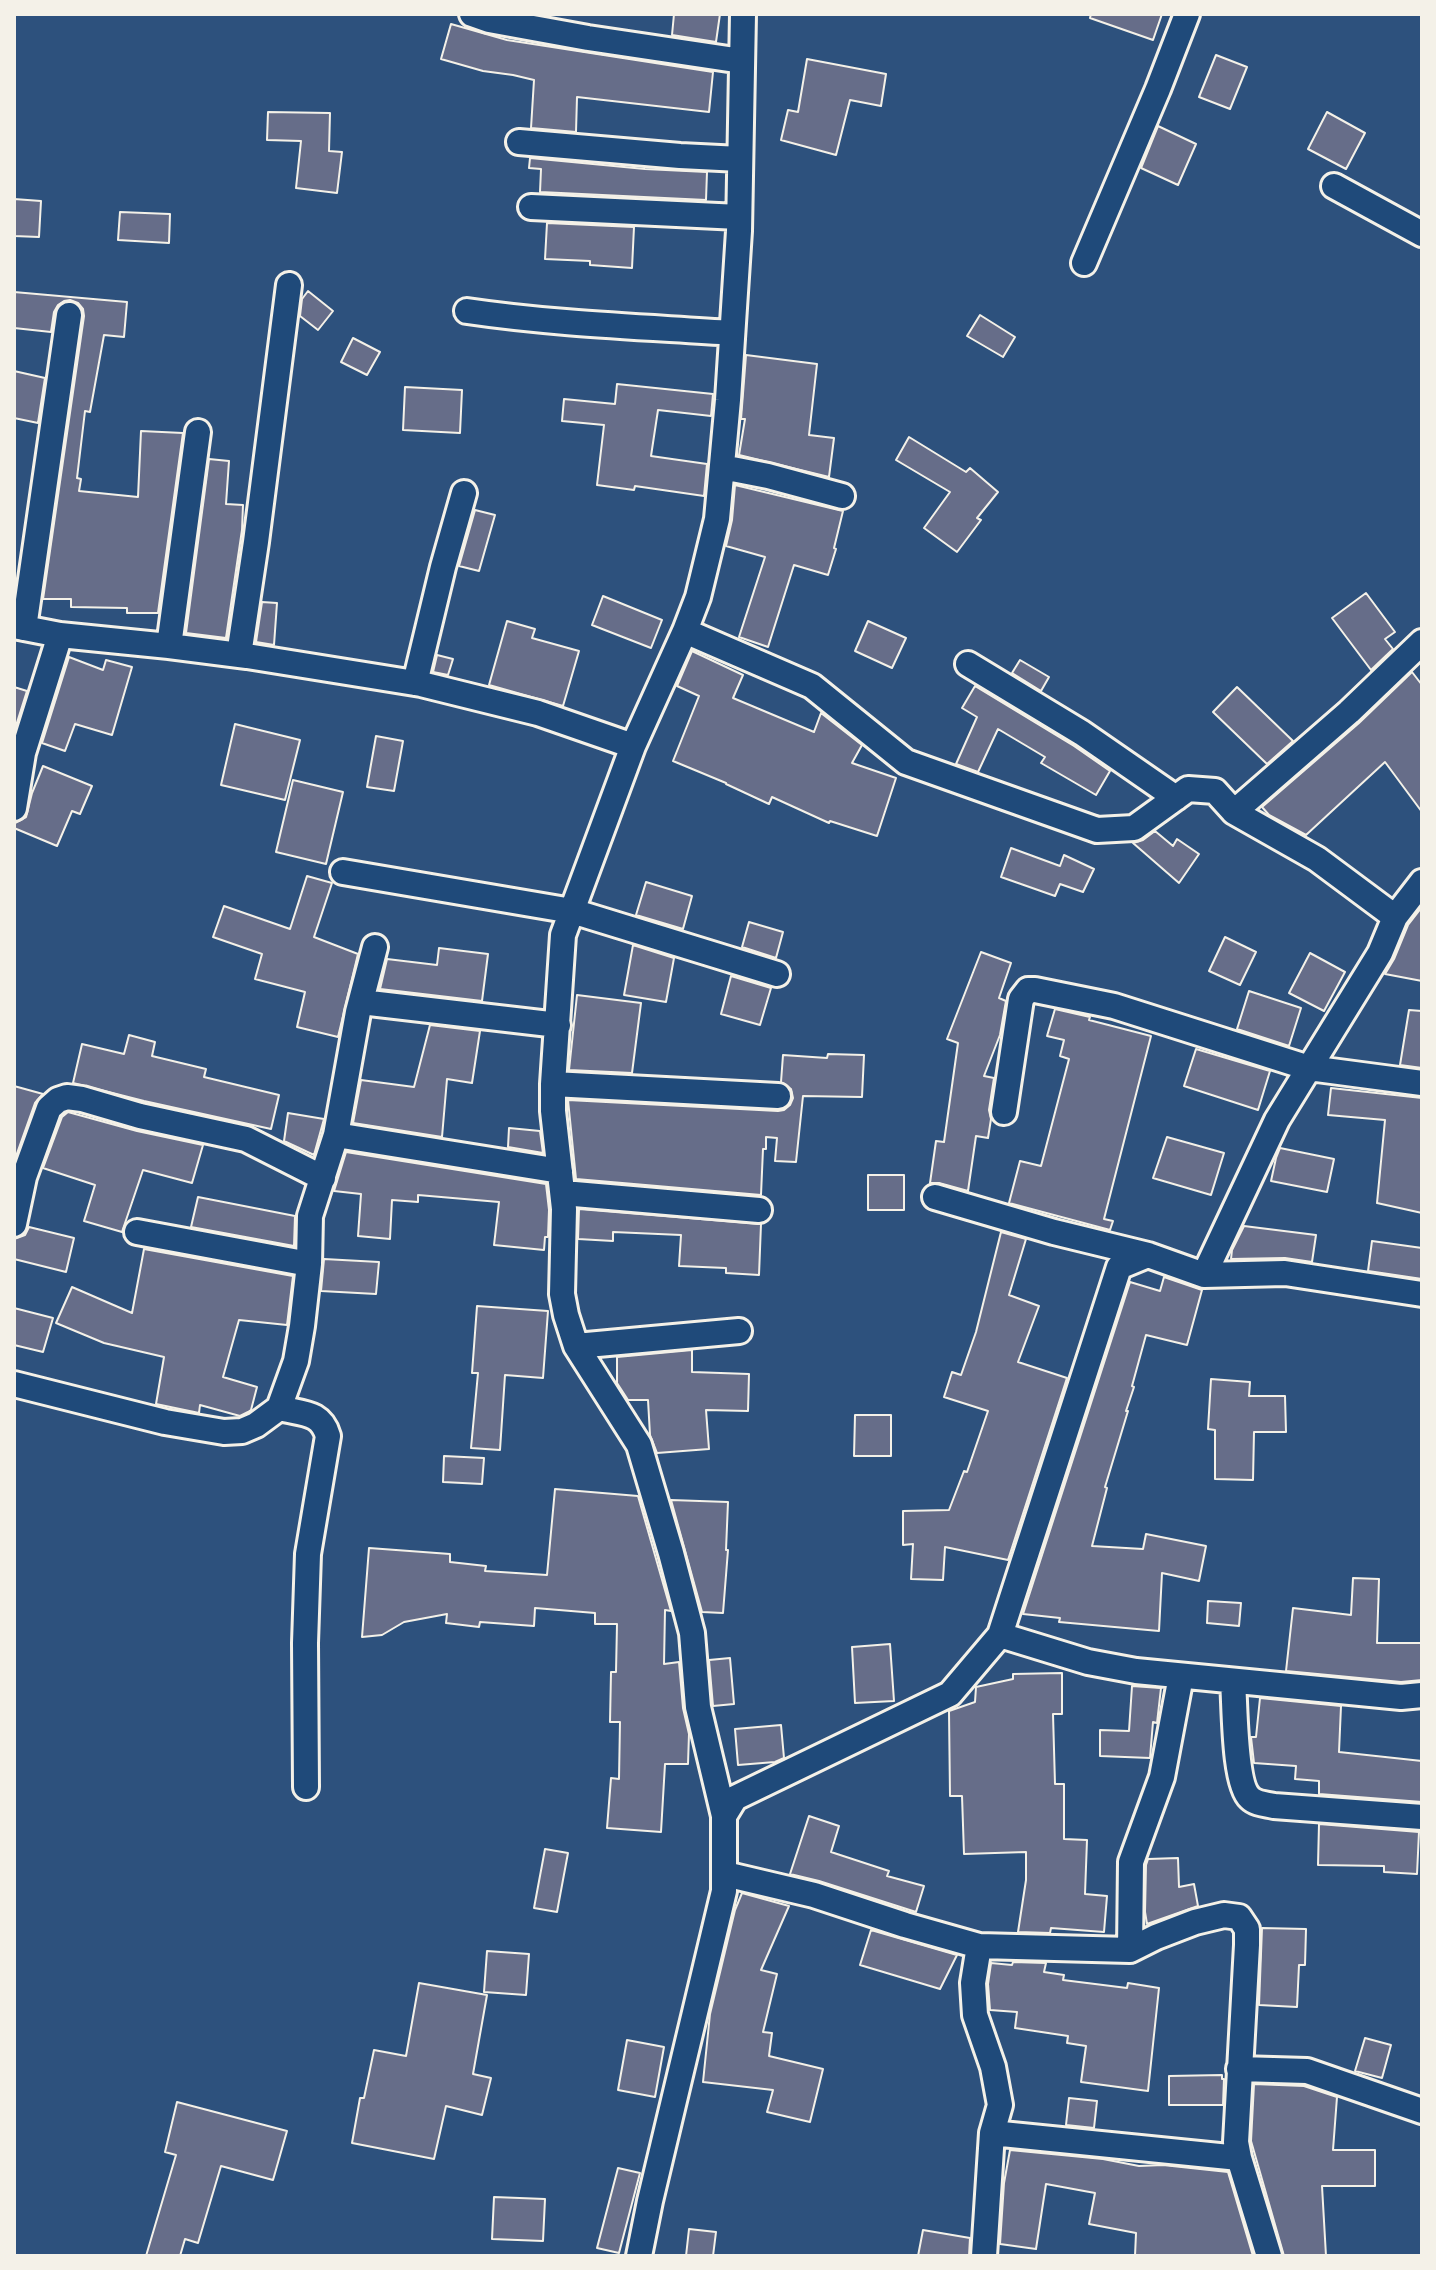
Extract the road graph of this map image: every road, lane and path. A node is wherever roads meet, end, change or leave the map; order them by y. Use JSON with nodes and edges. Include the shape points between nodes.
{"nodes":[{"id":1,"x":472,"y":14,"type":"edge"},
{"id":2,"x":743,"y":14,"type":"edge"},
{"id":3,"x":1187,"y":14,"type":"edge"},
{"id":4,"x":742,"y":61,"type":"junction"},
{"id":5,"x":519,"y":142,"type":"dead end"},
{"id":6,"x":740,"y":159,"type":"junction"},
{"id":7,"x":1334,"y":186,"type":"dead end"},
{"id":8,"x":531,"y":207,"type":"dead end"},
{"id":9,"x":739,"y":217,"type":"junction"},
{"id":10,"x":1422,"y":234,"type":"edge"},
{"id":11,"x":1084,"y":263,"type":"dead end"},
{"id":12,"x":289,"y":285,"type":"dead end"},
{"id":13,"x":467,"y":311,"type":"dead end"},
{"id":14,"x":69,"y":315,"type":"dead end"},
{"id":15,"x":732,"y":333,"type":"junction"},
{"id":16,"x":198,"y":432,"type":"dead end"},
{"id":17,"x":722,"y":467,"type":"junction"},
{"id":18,"x":464,"y":493,"type":"dead end"},
{"id":19,"x":842,"y":496,"type":"dead end"},
{"id":20,"x":19,"y":627,"type":"edge"},
{"id":21,"x":685,"y":631,"type":"junction"},
{"id":22,"x":60,"y":635,"type":"junction"},
{"id":23,"x":1422,"y":642,"type":"edge"},
{"id":24,"x":169,"y":646,"type":"junction"},
{"id":25,"x":239,"y":655,"type":"junction"},
{"id":26,"x":968,"y":664,"type":"dead end"},
{"id":27,"x":415,"y":683,"type":"junction"},
{"id":28,"x":633,"y":746,"type":"junction"},
{"id":29,"x":1176,"y":798,"type":"junction"},
{"id":30,"x":14,"y":808,"type":"edge"},
{"id":31,"x":1234,"y":812,"type":"junction"},
{"id":32,"x":343,"y":872,"type":"dead end"},
{"id":33,"x":1422,"y":882,"type":"edge"},
{"id":34,"x":572,"y":911,"type":"junction"},
{"id":35,"x":1395,"y":917,"type":"junction"},
{"id":36,"x":375,"y":947,"type":"dead end"},
{"id":37,"x":777,"y":974,"type":"dead end"},
{"id":38,"x":361,"y":1002,"type":"junction"},
{"id":39,"x":558,"y":1025,"type":"junction"},
{"id":40,"x":1309,"y":1068,"type":"junction"},
{"id":41,"x":1422,"y":1083,"type":"edge"},
{"id":42,"x":553,"y":1084,"type":"junction"},
{"id":43,"x":778,"y":1096,"type":"dead end"},
{"id":44,"x":1004,"y":1112,"type":"dead end"},
{"id":45,"x":336,"y":1135,"type":"junction"},
{"id":46,"x":323,"y":1178,"type":"junction"},
{"id":47,"x":562,"y":1182,"type":"junction"},
{"id":48,"x":935,"y":1197,"type":"dead end"},
{"id":49,"x":759,"y":1210,"type":"dead end"},
{"id":50,"x":14,"y":1224,"type":"edge"},
{"id":51,"x":137,"y":1232,"type":"dead end"},
{"id":52,"x":1148,"y":1255,"type":"junction"},
{"id":53,"x":309,"y":1264,"type":"junction"},
{"id":54,"x":1204,"y":1275,"type":"junction"},
{"id":55,"x":1422,"y":1294,"type":"edge"},
{"id":56,"x":739,"y":1331,"type":"dead end"},
{"id":57,"x":576,"y":1346,"type":"junction"},
{"id":58,"x":14,"y":1384,"type":"edge"},
{"id":59,"x":279,"y":1408,"type":"junction"},
{"id":60,"x":1000,"y":1635,"type":"junction"},
{"id":61,"x":1181,"y":1676,"type":"junction"},
{"id":62,"x":1233,"y":1682,"type":"junction"},
{"id":63,"x":1422,"y":1695,"type":"edge"},
{"id":64,"x":306,"y":1787,"type":"dead end"},
{"id":65,"x":724,"y":1816,"type":"junction"},
{"id":66,"x":1422,"y":1817,"type":"edge"},
{"id":67,"x":725,"y":1874,"type":"junction"},
{"id":68,"x":979,"y":1946,"type":"junction"},
{"id":69,"x":1130,"y":1950,"type":"junction"},
{"id":70,"x":1239,"y":2069,"type":"junction"},
{"id":71,"x":1422,"y":2111,"type":"edge"},
{"id":72,"x":992,"y":2133,"type":"junction"},
{"id":73,"x":1239,"y":2158,"type":"junction"},
{"id":74,"x":639,"y":2256,"type":"edge"},
{"id":75,"x":984,"y":2256,"type":"edge"},
{"id":76,"x":1269,"y":2256,"type":"edge"}],
"edges":[{"from":1,"to":4,"type":"street"},
{"from":2,"to":4,"type":"street"},
{"from":3,"to":11,"type":"street"},
{"from":4,"to":6,"type":"street"},
{"from":5,"to":6,"type":"street"},
{"from":6,"to":9,"type":"street"},
{"from":7,"to":10,"type":"street"},
{"from":8,"to":9,"type":"street"},
{"from":9,"to":15,"type":"street"},
{"from":12,"to":25,"type":"street"},
{"from":13,"to":15,"type":"street"},
{"from":14,"to":20,"type":"street"},
{"from":15,"to":17,"type":"street"},
{"from":16,"to":24,"type":"street"},
{"from":17,"to":19,"type":"street"},
{"from":17,"to":21,"type":"street","via":[[708,560]]},
{"from":18,"to":27,"type":"street"},
{"from":20,"to":22,"type":"street"},
{"from":21,"to":28,"type":"street"},
{"from":21,"to":29,"type":"street","via":[[812,686],[906,762],[1097,830],[1134,828]]},
{"from":22,"to":24,"type":"street"},
{"from":22,"to":30,"type":"street","via":[[23,753]]},
{"from":23,"to":31,"type":"street"},
{"from":24,"to":25,"type":"street"},
{"from":25,"to":27,"type":"street"},
{"from":26,"to":29,"type":"street"},
{"from":27,"to":28,"type":"street","via":[[538,713]]},
{"from":28,"to":34,"type":"street"},
{"from":29,"to":31,"type":"street","via":[[1188,789],[1215,791]]},
{"from":31,"to":35,"type":"street","via":[[1317,859]]},
{"from":32,"to":34,"type":"street"},
{"from":33,"to":35,"type":"street"},
{"from":34,"to":37,"type":"street"},
{"from":34,"to":39,"type":"street","via":[[563,935]]},
{"from":35,"to":40,"type":"street","via":[[1380,953]]},
{"from":36,"to":38,"type":"street"},
{"from":38,"to":39,"type":"street"},
{"from":38,"to":45,"type":"street"},
{"from":39,"to":42,"type":"street"},
{"from":40,"to":41,"type":"street"},
{"from":40,"to":44,"type":"street","via":[[1114,1006],[1028,990],[1021,999]]},
{"from":40,"to":54,"type":"street","via":[[1277,1120]]},
{"from":42,"to":43,"type":"street"},
{"from":42,"to":47,"type":"street"},
{"from":45,"to":46,"type":"street"},
{"from":45,"to":47,"type":"street"},
{"from":46,"to":50,"type":"street","via":[[246,1139],[67,1097],[49,1108],[24,1177]]},
{"from":46,"to":53,"type":"street","via":[[310,1216]]},
{"from":47,"to":49,"type":"street"},
{"from":47,"to":57,"type":"street","via":[[562,1294]]},
{"from":48,"to":52,"type":"street"},
{"from":51,"to":53,"type":"street"},
{"from":52,"to":54,"type":"street"},
{"from":52,"to":60,"type":"street","via":[[1119,1267]]},
{"from":53,"to":59,"type":"street","via":[[296,1361]]},
{"from":54,"to":55,"type":"street","via":[[1285,1273]]},
{"from":56,"to":57,"type":"street"},
{"from":57,"to":65,"type":"street","via":[[639,1445],[692,1633],[698,1707]]},
{"from":58,"to":59,"type":"street","via":[[224,1432],[256,1425]]},
{"from":59,"to":64,"type":"street","via":[[318,1418],[328,1436],[308,1554]]},
{"from":60,"to":61,"type":"street","via":[[1088,1662]]},
{"from":60,"to":65,"type":"street","via":[[950,1694],[735,1798]]},
{"from":61,"to":62,"type":"street"},
{"from":61,"to":69,"type":"street","via":[[1162,1777],[1131,1862]]},
{"from":62,"to":63,"type":"street"},
{"from":62,"to":66,"type":"street","via":[[1238,1763],[1249,1798],[1274,1806]]},
{"from":65,"to":67,"type":"street"},
{"from":67,"to":68,"type":"street","via":[[814,1895]]},
{"from":67,"to":74,"type":"street"},
{"from":68,"to":69,"type":"street"},
{"from":68,"to":72,"type":"street","via":[[975,2015],[1000,2105]]},
{"from":69,"to":70,"type":"street","via":[[1195,1922],[1239,1917],[1247,1929],[1247,1945]]},
{"from":70,"to":71,"type":"street","via":[[1307,2071]]},
{"from":70,"to":73,"type":"street"},
{"from":72,"to":73,"type":"street"},
{"from":72,"to":75,"type":"street"},
{"from":73,"to":76,"type":"street"}]}
